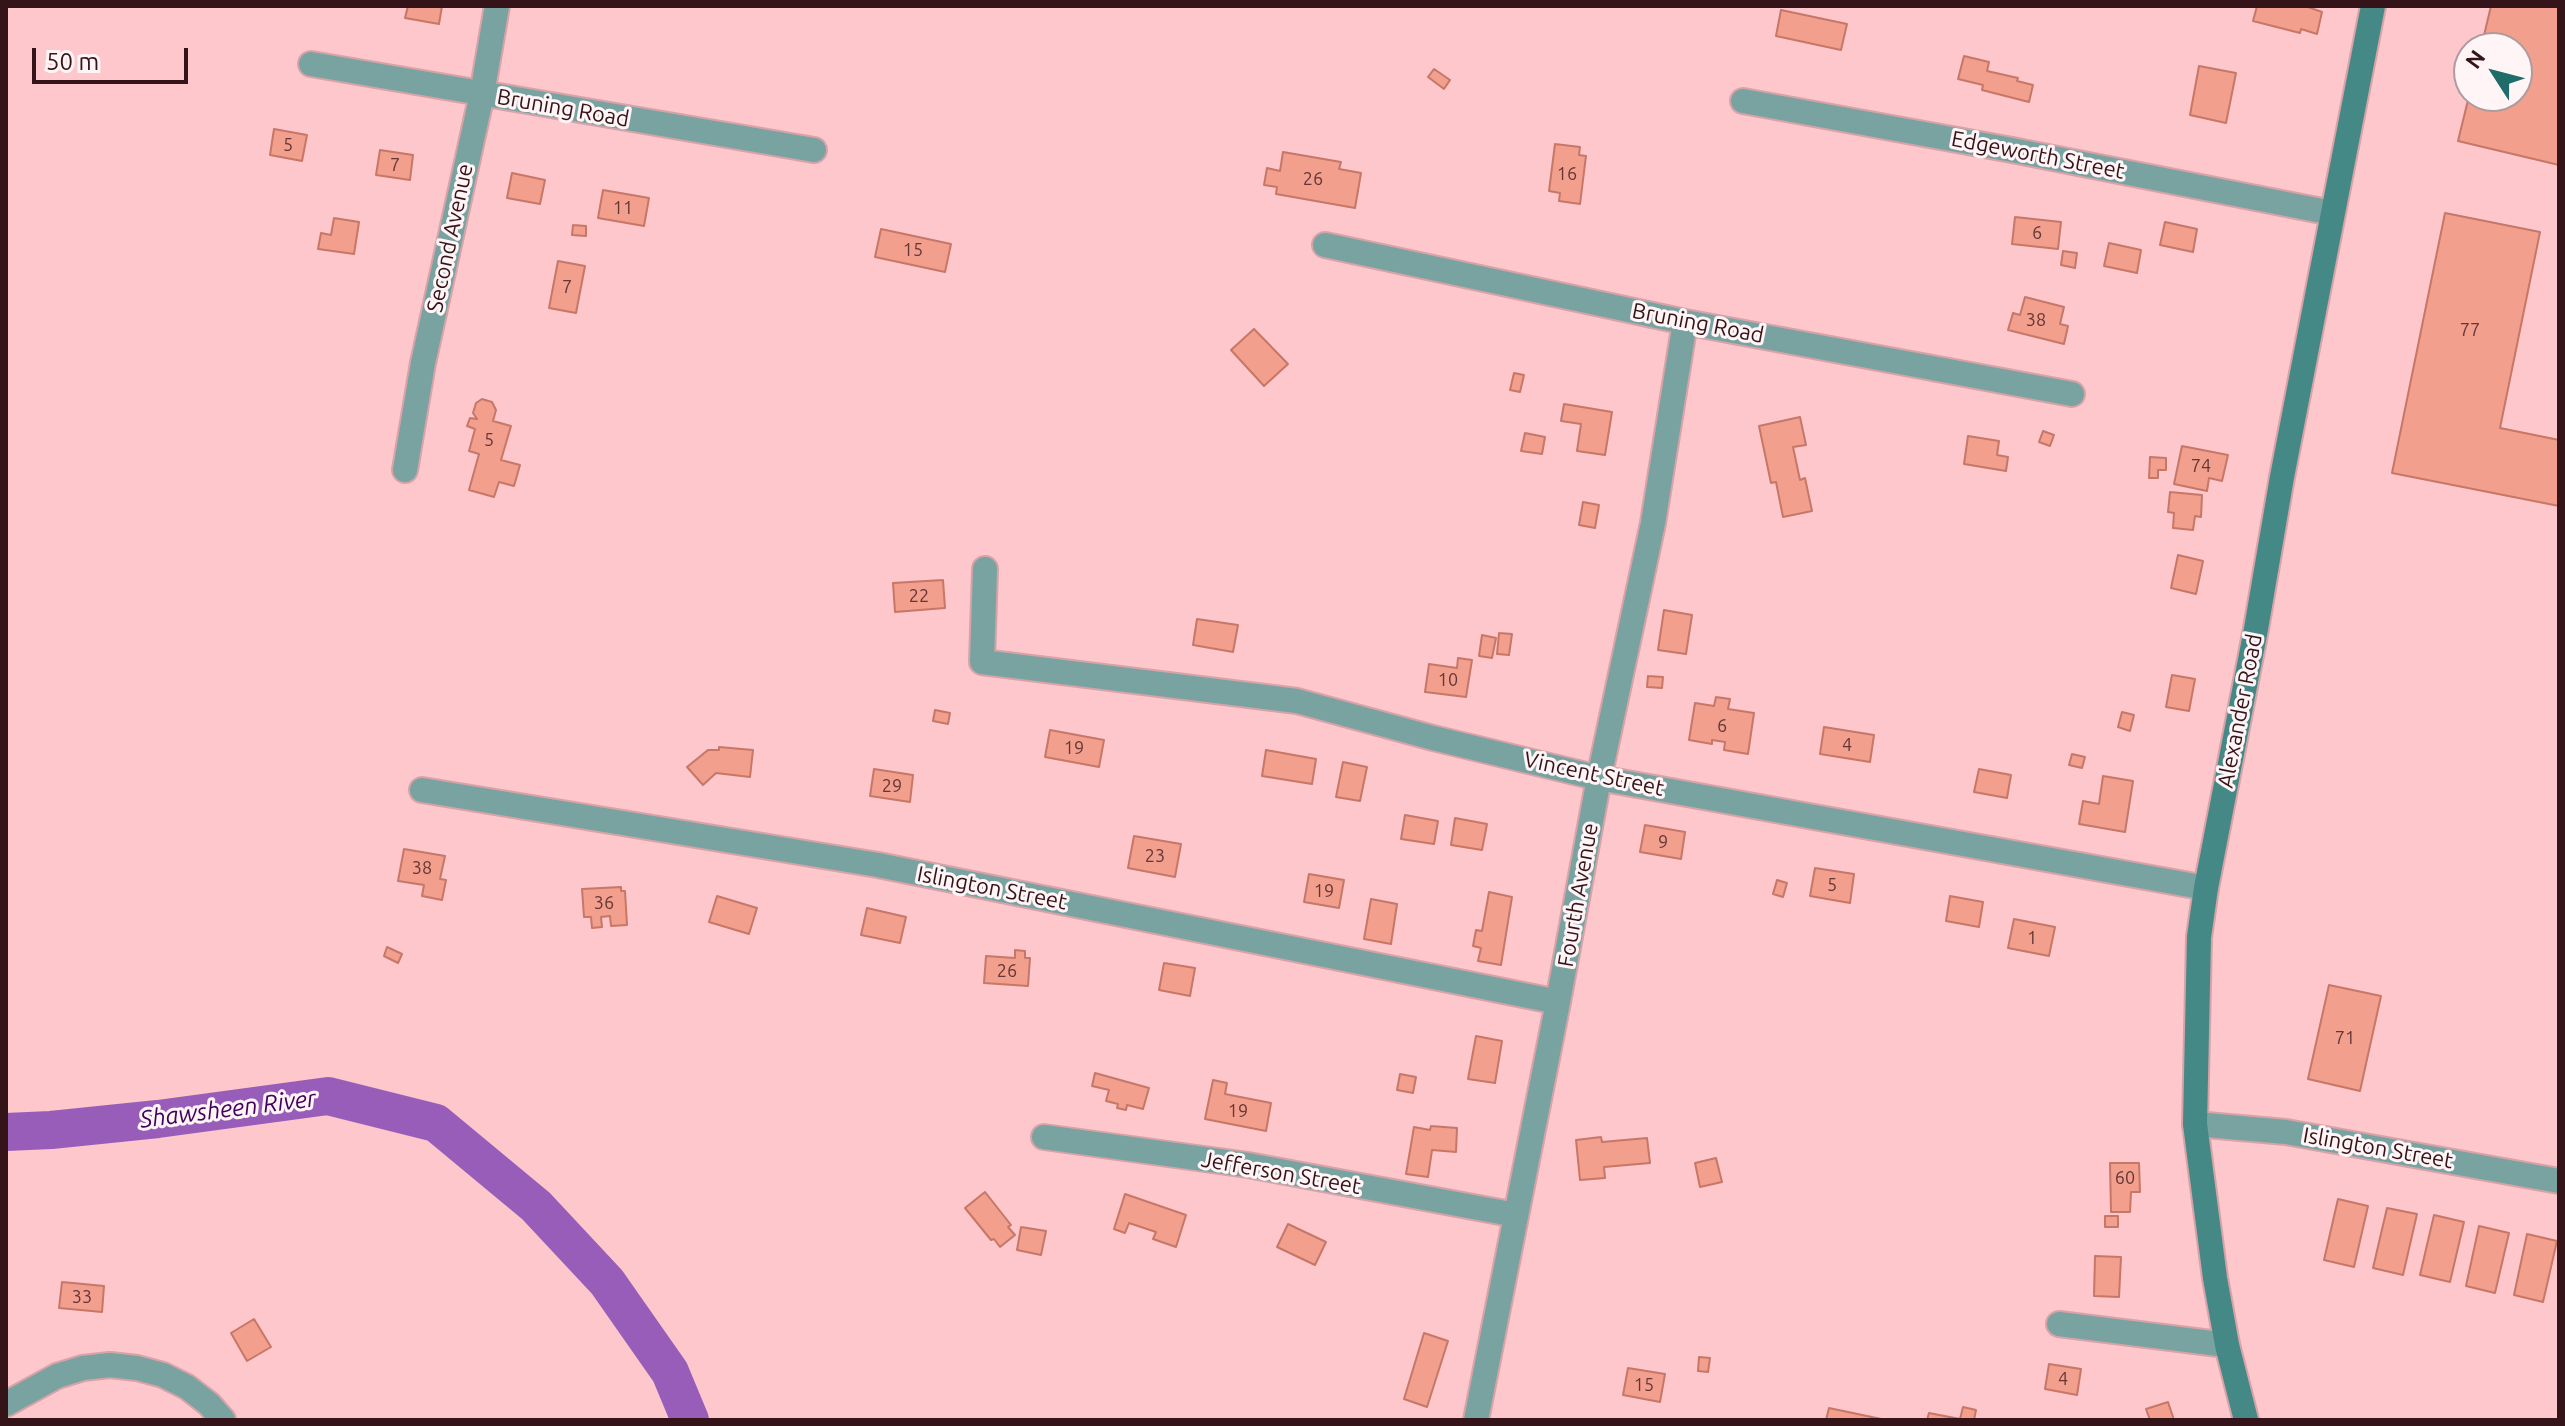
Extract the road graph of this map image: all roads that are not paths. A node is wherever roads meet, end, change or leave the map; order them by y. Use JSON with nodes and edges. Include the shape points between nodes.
{"nodes":[{"id":1,"x":497,"y":6,"type":"edge"},
{"id":2,"x":2373,"y":6,"type":"edge"},
{"id":3,"x":311,"y":64,"type":"dead end"},
{"id":4,"x":482,"y":94,"type":"junction"},
{"id":5,"x":1743,"y":101,"type":"dead end"},
{"id":6,"x":814,"y":150,"type":"dead end"},
{"id":7,"x":2332,"y":213,"type":"junction"},
{"id":8,"x":1325,"y":245,"type":"dead end"},
{"id":9,"x":1685,"y":322,"type":"junction"},
{"id":10,"x":2072,"y":394,"type":"dead end"},
{"id":11,"x":405,"y":470,"type":"dead end"},
{"id":12,"x":985,"y":569,"type":"dead end"},
{"id":13,"x":1599,"y":778,"type":"junction"},
{"id":14,"x":422,"y":790,"type":"dead end"},
{"id":15,"x":2206,"y":888,"type":"junction"},
{"id":16,"x":1558,"y":1002,"type":"junction"},
{"id":17,"x":2195,"y":1124,"type":"junction"},
{"id":18,"x":1044,"y":1137,"type":"dead end"},
{"id":19,"x":2559,"y":1181,"type":"edge"},
{"id":20,"x":1516,"y":1215,"type":"junction"},
{"id":21,"x":2059,"y":1324,"type":"dead end"},
{"id":22,"x":2227,"y":1345,"type":"junction"},
{"id":23,"x":6,"y":1404,"type":"edge"},
{"id":24,"x":223,"y":1420,"type":"edge"},
{"id":25,"x":1476,"y":1420,"type":"edge"},
{"id":26,"x":2246,"y":1420,"type":"edge"}],
"edges":[{"from":1,"to":4,"type":"street","name":"Second Avenue"},
{"from":2,"to":7,"type":"street","name":"Alexander Road"},
{"from":3,"to":4,"type":"street","name":"Bruning Road"},
{"from":4,"to":6,"type":"street","name":"Bruning Road"},
{"from":4,"to":11,"type":"street","name":"Second Avenue"},
{"from":5,"to":7,"type":"street","name":"Edgeworth Street"},
{"from":7,"to":15,"type":"street","name":"Alexander Road"},
{"from":8,"to":9,"type":"street","name":"Bruning Road"},
{"from":9,"to":10,"type":"street","name":"Bruning Road"},
{"from":9,"to":13,"type":"street","name":"Fourth Avenue","via":[[1653,523]]},
{"from":12,"to":13,"type":"street","name":"Vincent Street","via":[[982,662],[1297,701]]},
{"from":13,"to":15,"type":"street","name":"Vincent Street"},
{"from":13,"to":16,"type":"street","name":"Fourth Avenue"},
{"from":14,"to":16,"type":"street","name":"Islington Street","via":[[878,865]]},
{"from":15,"to":17,"type":"street","name":"Alexander Road","via":[[2199,937]]},
{"from":16,"to":20,"type":"street","name":"Fourth Avenue"},
{"from":17,"to":19,"type":"street","name":"Islington Street","via":[[2286,1132]]},
{"from":17,"to":22,"type":"street","name":"Alexander Road"},
{"from":18,"to":20,"type":"street","name":"Jefferson Street","via":[[1248,1165]]},
{"from":20,"to":25,"type":"street","name":"Fourth Avenue"},
{"from":21,"to":22,"type":"street"},
{"from":22,"to":26,"type":"street","name":"Alexander Road"},
{"from":23,"to":24,"type":"street","via":[[57,1376],[110,1365],[163,1375],[187,1387]]}]}
